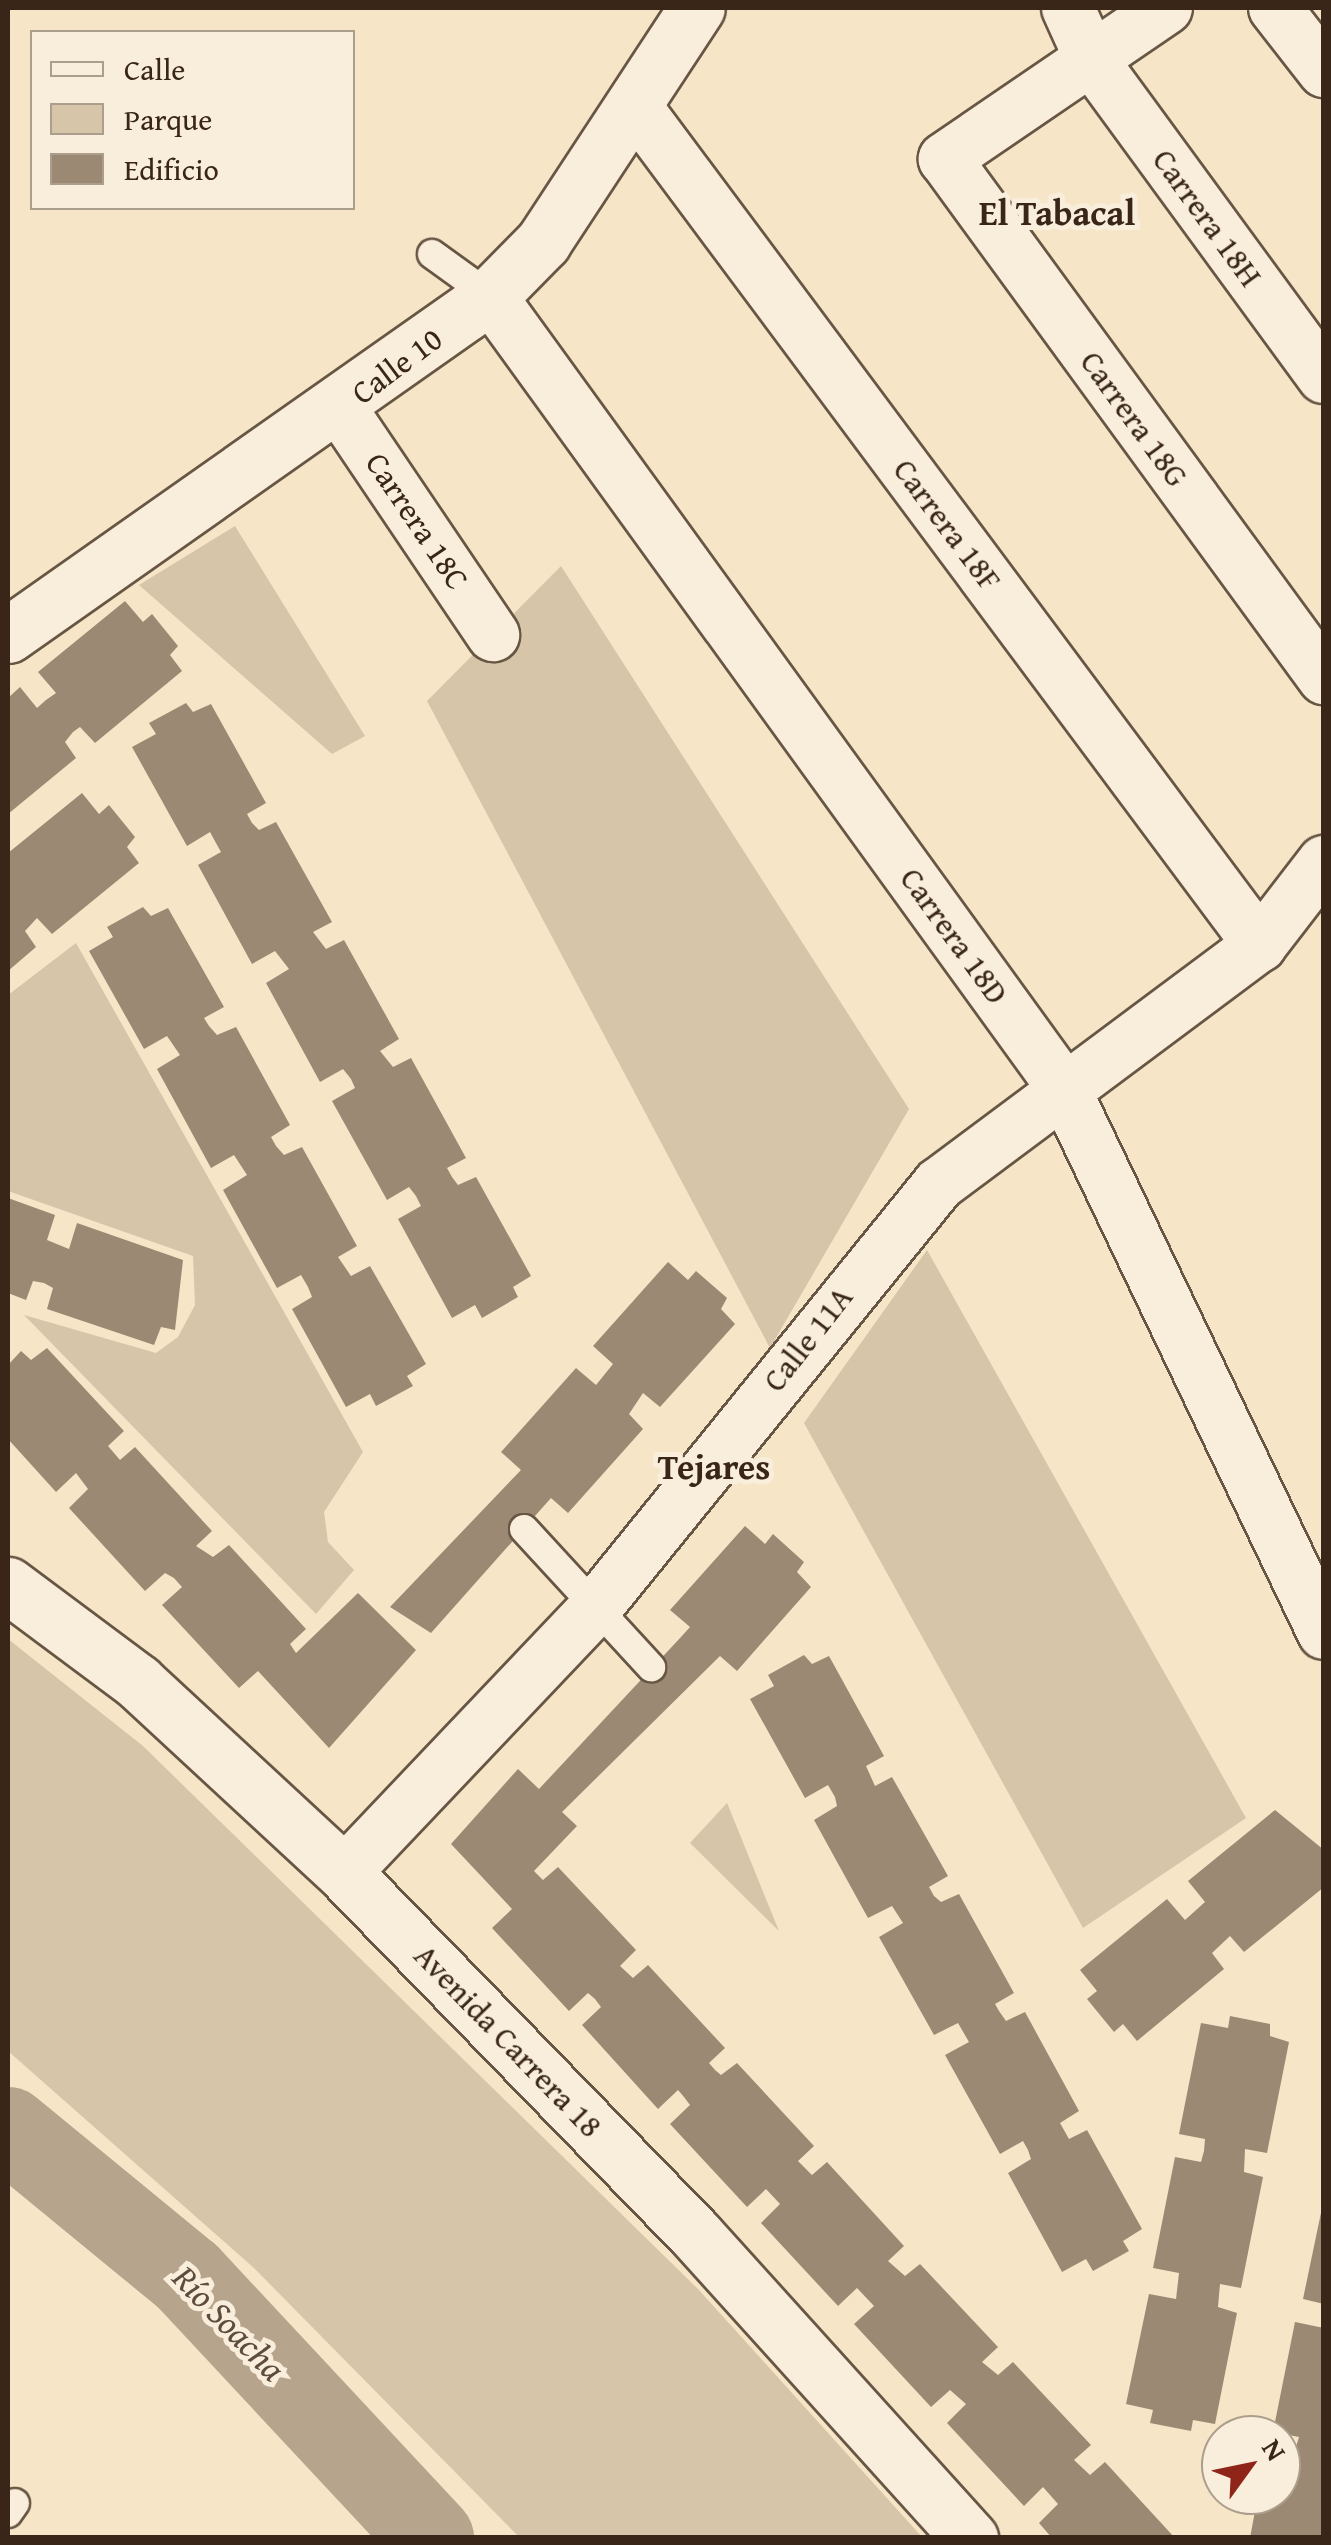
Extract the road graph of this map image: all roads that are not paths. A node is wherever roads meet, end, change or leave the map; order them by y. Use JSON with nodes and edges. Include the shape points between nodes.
{"nodes":[{"id":1,"x":697,"y":8,"type":"edge"},
{"id":2,"x":1068,"y":8,"type":"edge"},
{"id":3,"x":1166,"y":8,"type":"edge"},
{"id":4,"x":1275,"y":8,"type":"edge"},
{"id":5,"x":1091,"y":59,"type":"junction"},
{"id":6,"x":1324,"y":71,"type":"edge"},
{"id":7,"x":634,"y":105,"type":"junction"},
{"id":8,"x":432,"y":254,"type":"dead end"},
{"id":9,"x":490,"y":296,"type":"junction"},
{"id":10,"x":1324,"y":377,"type":"edge"},
{"id":11,"x":340,"y":408,"type":"junction"},
{"id":12,"x":8,"y":634,"type":"edge"},
{"id":13,"x":493,"y":635,"type":"dead end"},
{"id":14,"x":1324,"y":678,"type":"edge"},
{"id":15,"x":1324,"y":862,"type":"edge"},
{"id":16,"x":1260,"y":945,"type":"junction"},
{"id":17,"x":1063,"y":1087,"type":"junction"},
{"id":18,"x":524,"y":1529,"type":"dead end"},
{"id":19,"x":8,"y":1585,"type":"edge"},
{"id":20,"x":592,"y":1612,"type":"junction"},
{"id":21,"x":1324,"y":1633,"type":"edge"},
{"id":22,"x":652,"y":1667,"type":"dead end"},
{"id":23,"x":344,"y":1873,"type":"junction"},
{"id":24,"x":970,"y":2538,"type":"edge"}],
"edges":[{"from":1,"to":7,"type":"street","name":"Calle 10"},
{"from":2,"to":5,"type":"street","name":"Carrera 18H"},
{"from":3,"to":5,"type":"street"},
{"from":4,"to":6,"type":"street"},
{"from":5,"to":10,"type":"street","name":"Carrera 18H"},
{"from":5,"to":14,"type":"street","name":"Carrera 18G","via":[[945,160]]},
{"from":7,"to":9,"type":"street","name":"Calle 10","via":[[543,242]]},
{"from":7,"to":16,"type":"street","name":"Carrera 18F"},
{"from":8,"to":9,"type":"lane"},
{"from":9,"to":11,"type":"street","name":"Calle 10"},
{"from":9,"to":17,"type":"street","name":"Carrera 18D"},
{"from":11,"to":12,"type":"street","name":"Calle 10"},
{"from":11,"to":13,"type":"street","name":"Carrera 18C"},
{"from":15,"to":16,"type":"street","name":"Calle 11A"},
{"from":16,"to":17,"type":"street","name":"Calle 11A"},
{"from":17,"to":20,"type":"street","name":"Calle 11A","via":[[939,1184],[881,1248]]},
{"from":17,"to":21,"type":"street","name":"Carrera 18D"},
{"from":18,"to":20,"type":"lane"},
{"from":19,"to":23,"type":"street","name":"Avenida Carrera 18","via":[[138,1682]]},
{"from":20,"to":22,"type":"lane"},
{"from":20,"to":23,"type":"street","name":"Calle 11A"},
{"from":23,"to":24,"type":"street","name":"Avenida Carrera 18","via":[[696,2235]]}]}
